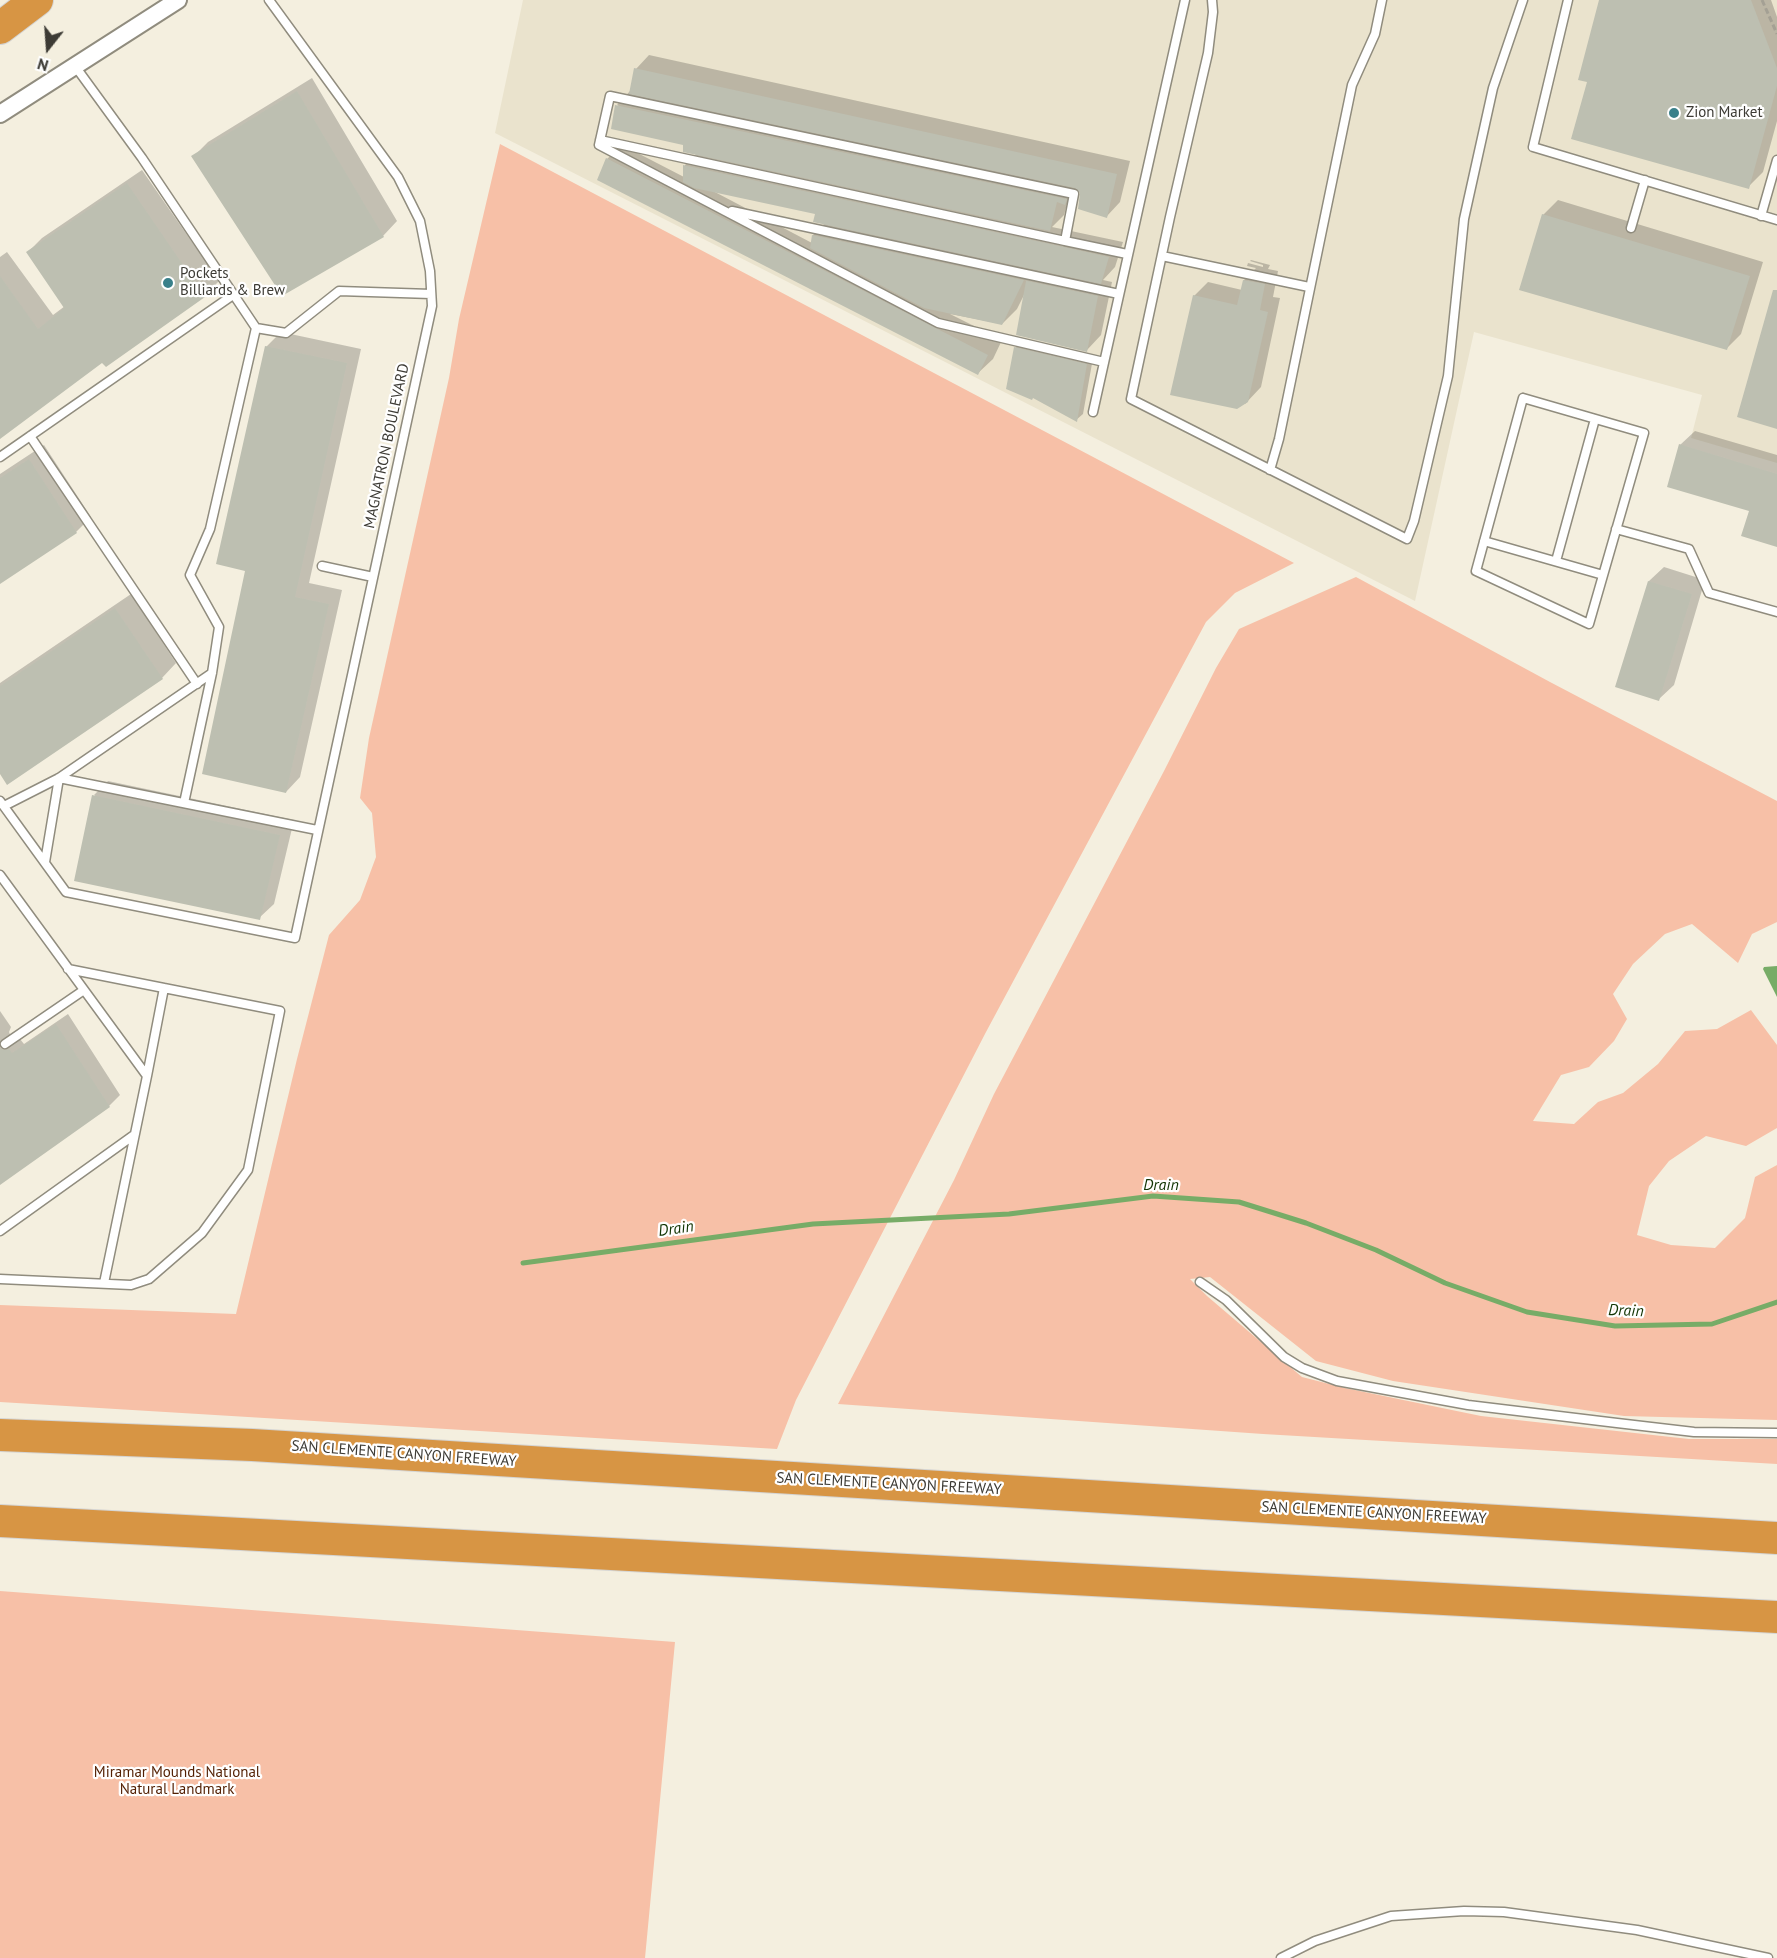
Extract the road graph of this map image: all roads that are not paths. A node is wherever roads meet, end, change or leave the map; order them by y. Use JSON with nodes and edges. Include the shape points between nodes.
{"nodes":[{"id":1,"x":37,"y":0,"type":"edge"},
{"id":2,"x":178,"y":0,"type":"edge"},
{"id":3,"x":269,"y":0,"type":"edge"},
{"id":4,"x":1185,"y":0,"type":"edge"},
{"id":5,"x":1212,"y":0,"type":"edge"},
{"id":6,"x":1382,"y":0,"type":"edge"},
{"id":7,"x":1523,"y":0,"type":"edge"},
{"id":8,"x":1568,"y":0,"type":"edge"},
{"id":9,"x":0,"y":28,"type":"edge"},
{"id":10,"x":75,"y":66,"type":"junction"},
{"id":11,"x":0,"y":114,"type":"edge"},
{"id":12,"x":600,"y":140,"type":"junction"},
{"id":13,"x":1777,"y":160,"type":"edge"},
{"id":14,"x":1645,"y":180,"type":"junction"},
{"id":15,"x":722,"y":209,"type":"junction"},
{"id":16,"x":1761,"y":216,"type":"junction"},
{"id":17,"x":1777,"y":220,"type":"edge"},
{"id":18,"x":1631,"y":228,"type":"dead end"},
{"id":19,"x":1065,"y":241,"type":"junction"},
{"id":20,"x":1127,"y":254,"type":"junction"},
{"id":21,"x":1162,"y":256,"type":"junction"},
{"id":22,"x":1309,"y":287,"type":"junction"},
{"id":23,"x":431,"y":294,"type":"junction"},
{"id":24,"x":1119,"y":294,"type":"junction"},
{"id":25,"x":233,"y":295,"type":"junction"},
{"id":26,"x":256,"y":328,"type":"junction"},
{"id":27,"x":1104,"y":362,"type":"junction"},
{"id":28,"x":1093,"y":412,"type":"dead end"},
{"id":29,"x":1595,"y":419,"type":"junction"},
{"id":30,"x":30,"y":436,"type":"junction"},
{"id":31,"x":0,"y":457,"type":"edge"},
{"id":32,"x":1270,"y":470,"type":"junction"},
{"id":33,"x":1616,"y":529,"type":"junction"},
{"id":34,"x":1484,"y":541,"type":"junction"},
{"id":35,"x":1556,"y":561,"type":"junction"},
{"id":36,"x":322,"y":566,"type":"dead end"},
{"id":37,"x":1603,"y":575,"type":"junction"},
{"id":38,"x":373,"y":577,"type":"junction"},
{"id":39,"x":1777,"y":612,"type":"edge"},
{"id":40,"x":212,"y":674,"type":"junction"},
{"id":41,"x":197,"y":684,"type":"junction"},
{"id":42,"x":59,"y":778,"type":"junction"},
{"id":43,"x":2,"y":803,"type":"edge"},
{"id":44,"x":184,"y":803,"type":"junction"},
{"id":45,"x":317,"y":830,"type":"junction"},
{"id":46,"x":45,"y":862,"type":"junction"},
{"id":47,"x":0,"y":875,"type":"edge"},
{"id":48,"x":68,"y":969,"type":"junction"},
{"id":49,"x":164,"y":988,"type":"junction"},
{"id":50,"x":84,"y":990,"type":"junction"},
{"id":51,"x":5,"y":1044,"type":"dead end"},
{"id":52,"x":147,"y":1076,"type":"junction"},
{"id":53,"x":134,"y":1135,"type":"junction"},
{"id":54,"x":0,"y":1231,"type":"edge"},
{"id":55,"x":0,"y":1279,"type":"edge"},
{"id":56,"x":1200,"y":1282,"type":"dead end"},
{"id":57,"x":104,"y":1283,"type":"junction"},
{"id":58,"x":1777,"y":1433,"type":"edge"},
{"id":59,"x":0,"y":1435,"type":"edge"},
{"id":60,"x":0,"y":1521,"type":"edge"},
{"id":61,"x":1777,"y":1538,"type":"edge"},
{"id":62,"x":1619,"y":1608,"type":"junction"},
{"id":63,"x":1777,"y":1617,"type":"edge"},
{"id":64,"x":1777,"y":1630,"type":"edge"},
{"id":65,"x":1281,"y":1958,"type":"edge"},
{"id":66,"x":1768,"y":1958,"type":"edge"}],
"edges":[{"from":1,"to":9,"type":"highway"},
{"from":2,"to":10,"type":"street"},
{"from":3,"to":23,"type":"lane","name":"MAGNATRON BOULEVARD","via":[[398,177],[420,221]]},
{"from":4,"to":20,"type":"lane"},
{"from":5,"to":21,"type":"lane","via":[[1208,53]]},
{"from":6,"to":22,"type":"lane","via":[[1375,34],[1352,85]]},
{"from":7,"to":32,"type":"lane","via":[[1492,88],[1467,208],[1448,376],[1407,539]]},
{"from":8,"to":14,"type":"lane","via":[[1533,147]]},
{"from":10,"to":11,"type":"street"},
{"from":10,"to":25,"type":"lane"},
{"from":12,"to":15,"type":"lane","via":[[599,145]]},
{"from":12,"to":19,"type":"lane"},
{"from":12,"to":19,"type":"lane","via":[[609,96],[1074,194]]},
{"from":13,"to":16,"type":"lane"},
{"from":14,"to":16,"type":"lane"},
{"from":14,"to":18,"type":"lane"},
{"from":15,"to":24,"type":"lane"},
{"from":15,"to":27,"type":"lane","via":[[938,323]]},
{"from":16,"to":17,"type":"lane"},
{"from":19,"to":20,"type":"lane"},
{"from":20,"to":24,"type":"lane"},
{"from":21,"to":22,"type":"lane"},
{"from":21,"to":32,"type":"lane","via":[[1131,399]]},
{"from":22,"to":32,"type":"lane"},
{"from":23,"to":26,"type":"lane","via":[[339,291],[286,333]]},
{"from":23,"to":38,"type":"lane","name":"MAGNATRON BOULEVARD","via":[[432,306]]},
{"from":24,"to":27,"type":"lane"},
{"from":25,"to":26,"type":"lane"},
{"from":25,"to":30,"type":"lane"},
{"from":26,"to":40,"type":"lane","via":[[210,529],[190,575],[219,627]]},
{"from":27,"to":28,"type":"lane"},
{"from":29,"to":33,"type":"lane","via":[[1644,433]]},
{"from":29,"to":34,"type":"lane","via":[[1523,398]]},
{"from":29,"to":35,"type":"lane"},
{"from":30,"to":31,"type":"lane"},
{"from":30,"to":41,"type":"lane"},
{"from":33,"to":37,"type":"lane"},
{"from":33,"to":39,"type":"lane","via":[[1689,549],[1709,593]]},
{"from":34,"to":35,"type":"lane"},
{"from":34,"to":37,"type":"lane","via":[[1476,571],[1589,624]]},
{"from":35,"to":37,"type":"lane"},
{"from":36,"to":38,"type":"lane"},
{"from":38,"to":45,"type":"lane","name":"MAGNATRON BOULEVARD"},
{"from":40,"to":41,"type":"lane"},
{"from":40,"to":44,"type":"lane"},
{"from":41,"to":42,"type":"lane"},
{"from":42,"to":43,"type":"lane"},
{"from":42,"to":44,"type":"lane"},
{"from":42,"to":46,"type":"lane"},
{"from":43,"to":46,"type":"lane"},
{"from":44,"to":45,"type":"lane"},
{"from":45,"to":46,"type":"lane","name":"MAGNATRON BOULEVARD","via":[[295,938],[66,892]]},
{"from":47,"to":48,"type":"lane"},
{"from":48,"to":49,"type":"lane"},
{"from":48,"to":50,"type":"lane"},
{"from":49,"to":52,"type":"lane"},
{"from":49,"to":57,"type":"lane","via":[[280,1011],[278,1023],[248,1170],[202,1233],[149,1279],[131,1285]]},
{"from":50,"to":51,"type":"lane"},
{"from":50,"to":52,"type":"lane"},
{"from":52,"to":53,"type":"lane"},
{"from":53,"to":54,"type":"lane"},
{"from":53,"to":57,"type":"lane"},
{"from":55,"to":57,"type":"lane"},
{"from":56,"to":58,"type":"lane","via":[[1226,1300],[1284,1357],[1337,1381],[1468,1405],[1617,1423],[1694,1432]]},
{"from":59,"to":61,"type":"highway","name":"SAN CLEMENTE CANYON FREEWAY","via":[[252,1445]]},
{"from":60,"to":62,"type":"highway"},
{"from":62,"to":63,"type":"highway"},
{"from":62,"to":64,"type":"highway"},
{"from":65,"to":66,"type":"lane","via":[[1315,1941],[1390,1916],[1474,1911],[1636,1930]]}]}
